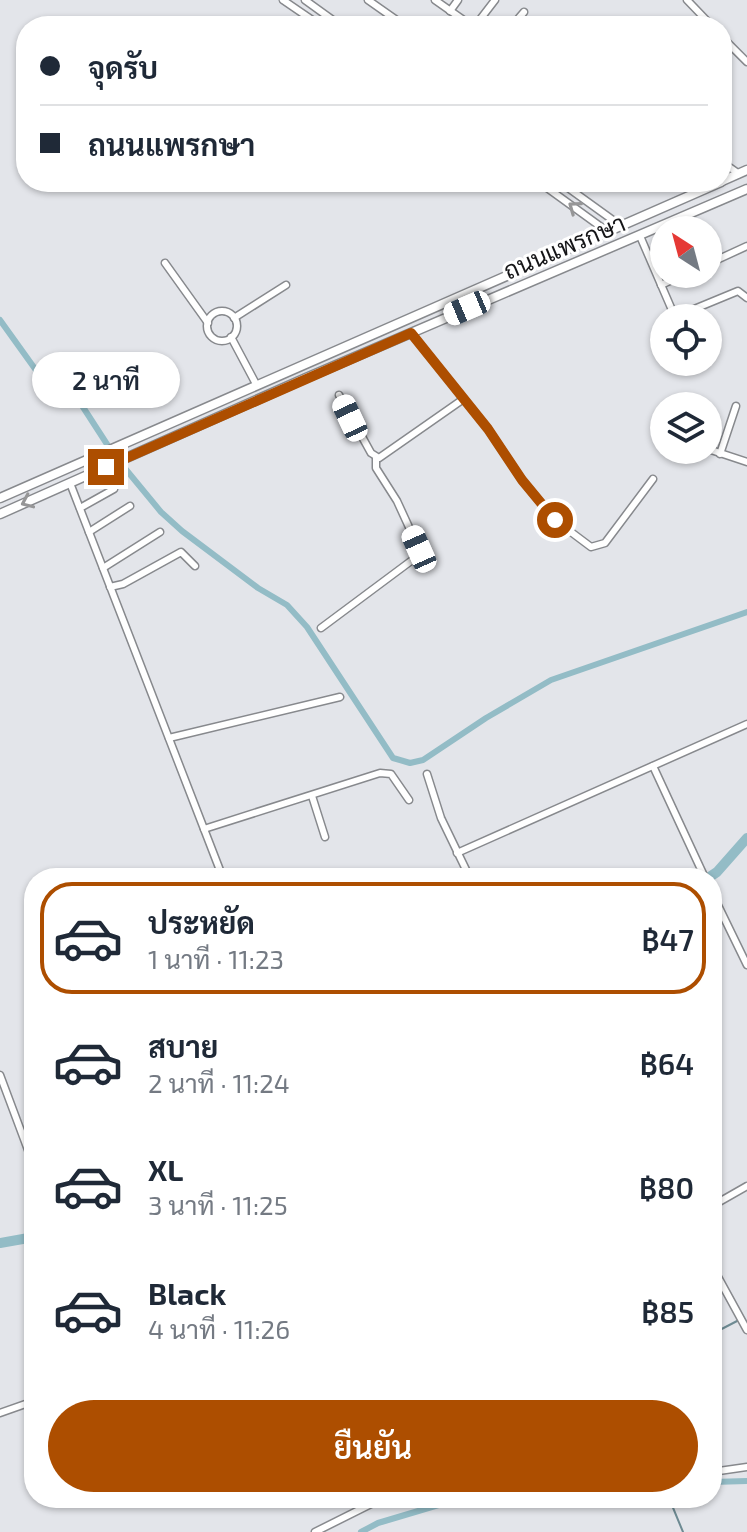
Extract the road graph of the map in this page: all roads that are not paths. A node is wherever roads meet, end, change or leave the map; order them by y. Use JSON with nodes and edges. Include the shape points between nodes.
{"nodes":[{"id":1,"x":283,"y":0,"type":"edge"},
{"id":2,"x":305,"y":0,"type":"edge"},
{"id":3,"x":368,"y":0,"type":"edge"},
{"id":4,"x":435,"y":0,"type":"edge"},
{"id":5,"x":458,"y":0,"type":"edge"},
{"id":6,"x":495,"y":0,"type":"edge"},
{"id":7,"x":687,"y":0,"type":"edge"},
{"id":8,"x":450,"y":11,"type":"junction"},
{"id":9,"x":524,"y":12,"type":"dead end"},
{"id":10,"x":306,"y":16,"type":"edge"},
{"id":11,"x":327,"y":16,"type":"edge"},
{"id":12,"x":391,"y":16,"type":"edge"},
{"id":13,"x":458,"y":16,"type":"edge"},
{"id":14,"x":482,"y":16,"type":"edge"},
{"id":15,"x":521,"y":16,"type":"edge"},
{"id":16,"x":702,"y":16,"type":"edge"},
{"id":17,"x":732,"y":47,"type":"edge"},
{"id":18,"x":747,"y":62,"type":"edge"},
{"id":19,"x":747,"y":189,"type":"edge"},
{"id":20,"x":553,"y":192,"type":"edge"},
{"id":21,"x":574,"y":192,"type":"edge"},
{"id":22,"x":698,"y":192,"type":"edge"},
{"id":23,"x":621,"y":226,"type":"junction"},
{"id":24,"x":608,"y":232,"type":"junction"},
{"id":25,"x":640,"y":236,"type":"junction"},
{"id":26,"x":747,"y":246,"type":"edge"},
{"id":27,"x":722,"y":258,"type":"edge"},
{"id":28,"x":650,"y":259,"type":"edge"},
{"id":29,"x":165,"y":263,"type":"dead end"},
{"id":30,"x":531,"y":263,"type":"junction"},
{"id":31,"x":538,"y":279,"type":"junction"},
{"id":32,"x":286,"y":285,"type":"dead end"},
{"id":33,"x":747,"y":286,"type":"edge"},
{"id":34,"x":662,"y":288,"type":"edge"},
{"id":35,"x":738,"y":291,"type":"junction"},
{"id":36,"x":747,"y":298,"type":"edge"},
{"id":37,"x":234,"y":318,"type":"junction"},
{"id":38,"x":208,"y":323,"type":"junction"},
{"id":39,"x":411,"y":333,"type":"junction"},
{"id":40,"x":231,"y":337,"type":"junction"},
{"id":41,"x":256,"y":384,"type":"junction"},
{"id":42,"x":339,"y":395,"type":"dead end"},
{"id":43,"x":462,"y":400,"type":"junction"},
{"id":44,"x":736,"y":406,"type":"dead end"},
{"id":45,"x":722,"y":448,"type":"edge"},
{"id":46,"x":722,"y":455,"type":"edge"},
{"id":47,"x":376,"y":458,"type":"junction"},
{"id":48,"x":747,"y":462,"type":"edge"},
{"id":49,"x":653,"y":479,"type":"dead end"},
{"id":50,"x":70,"y":483,"type":"junction"},
{"id":51,"x":114,"y":489,"type":"dead end"},
{"id":52,"x":0,"y":498,"type":"edge"},
{"id":53,"x":130,"y":506,"type":"dead end"},
{"id":54,"x":80,"y":508,"type":"junction"},
{"id":55,"x":0,"y":514,"type":"edge"},
{"id":56,"x":89,"y":532,"type":"junction"},
{"id":57,"x":160,"y":532,"type":"dead end"},
{"id":58,"x":195,"y":566,"type":"dead end"},
{"id":59,"x":103,"y":568,"type":"junction"},
{"id":60,"x":110,"y":587,"type":"junction"},
{"id":61,"x":321,"y":628,"type":"dead end"},
{"id":62,"x":340,"y":697,"type":"dead end"},
{"id":63,"x":747,"y":724,"type":"edge"},
{"id":64,"x":169,"y":738,"type":"junction"},
{"id":65,"x":653,"y":766,"type":"junction"},
{"id":66,"x":427,"y":774,"type":"dead end"},
{"id":67,"x":312,"y":796,"type":"junction"},
{"id":68,"x":409,"y":800,"type":"dead end"},
{"id":69,"x":204,"y":829,"type":"junction"},
{"id":70,"x":325,"y":837,"type":"dead end"},
{"id":71,"x":457,"y":853,"type":"junction"},
{"id":72,"x":219,"y":868,"type":"edge"},
{"id":73,"x":465,"y":868,"type":"edge"},
{"id":74,"x":700,"y":868,"type":"edge"},
{"id":75,"x":722,"y":914,"type":"edge"},
{"id":76,"x":747,"y":941,"type":"edge"},
{"id":77,"x":738,"y":945,"type":"junction"},
{"id":78,"x":747,"y":965,"type":"edge"},
{"id":79,"x":0,"y":1075,"type":"edge"},
{"id":80,"x":24,"y":1139,"type":"edge"},
{"id":81,"x":747,"y":1186,"type":"edge"},
{"id":82,"x":722,"y":1200,"type":"edge"},
{"id":83,"x":722,"y":1284,"type":"edge"},
{"id":84,"x":747,"y":1330,"type":"edge"},
{"id":85,"x":24,"y":1405,"type":"edge"},
{"id":86,"x":0,"y":1413,"type":"edge"},
{"id":87,"x":747,"y":1467,"type":"edge"},
{"id":88,"x":722,"y":1471,"type":"edge"},
{"id":89,"x":363,"y":1508,"type":"edge"},
{"id":90,"x":315,"y":1532,"type":"edge"}],
"edges":[{"from":1,"to":10,"type":"street"},
{"from":2,"to":11,"type":"street"},
{"from":3,"to":12,"type":"street"},
{"from":4,"to":8,"type":"street"},
{"from":5,"to":8,"type":"street"},
{"from":6,"to":14,"type":"street"},
{"from":7,"to":16,"type":"street"},
{"from":8,"to":13,"type":"street"},
{"from":9,"to":15,"type":"street"},
{"from":17,"to":18,"type":"street"},
{"from":19,"to":25,"type":"main road","name":"ถนนแพรกษา"},
{"from":24,"to":20,"type":"street","one_way":true},
{"from":21,"to":23,"type":"street"},
{"from":22,"to":23,"type":"main road","name":"ถนนแพรกษา"},
{"from":23,"to":24,"type":"main road","name":"ถนนแพรกษา"},
{"from":24,"to":30,"type":"main road","name":"ถนนแพรกษา"},
{"from":25,"to":28,"type":"street"},
{"from":25,"to":31,"type":"main road","name":"ถนนแพรกษา"},
{"from":26,"to":27,"type":"street"},
{"from":29,"to":38,"type":"street"},
{"from":30,"to":31,"type":"main road"},
{"from":30,"to":41,"type":"main road","name":"ถนนแพรกษา"},
{"from":31,"to":39,"type":"main road","name":"ถนนแพรกษา"},
{"from":32,"to":37,"type":"street"},
{"from":33,"to":35,"type":"street"},
{"from":34,"to":35,"type":"street","via":[[675,317]]},
{"from":35,"to":36,"type":"street"},
{"from":37,"to":38,"type":"street","via":[[219,311]]},
{"from":37,"to":40,"type":"street","via":[[237,328]]},
{"from":38,"to":40,"type":"street","via":[[214,338]]},
{"from":39,"to":43,"type":"street"},
{"from":39,"to":50,"type":"main road","name":"ถนนแพรกษา"},
{"from":40,"to":41,"type":"street"},
{"from":41,"to":52,"type":"main road","name":"ถนนแพรกษา"},
{"from":42,"to":47,"type":"street"},
{"from":43,"to":47,"type":"street"},
{"from":43,"to":49,"type":"street","via":[[555,520],[591,547],[605,543]]},
{"from":44,"to":45,"type":"street"},
{"from":46,"to":48,"type":"street"},
{"from":47,"to":61,"type":"street","via":[[376,468],[397,501],[419,555]]},
{"from":50,"to":54,"type":"street"},
{"from":50,"to":55,"type":"main road","name":"ถนนแพรกษา","one_way":true},
{"from":51,"to":54,"type":"street"},
{"from":53,"to":56,"type":"street"},
{"from":54,"to":56,"type":"street"},
{"from":56,"to":59,"type":"street"},
{"from":57,"to":59,"type":"street"},
{"from":58,"to":60,"type":"street","via":[[181,552]]},
{"from":59,"to":60,"type":"street"},
{"from":60,"to":64,"type":"street"},
{"from":62,"to":64,"type":"street"},
{"from":63,"to":65,"type":"street"},
{"from":64,"to":69,"type":"street"},
{"from":65,"to":71,"type":"street"},
{"from":65,"to":74,"type":"street"},
{"from":66,"to":71,"type":"street"},
{"from":67,"to":68,"type":"street","via":[[387,772]]},
{"from":67,"to":69,"type":"street"},
{"from":67,"to":70,"type":"street"},
{"from":69,"to":72,"type":"street"},
{"from":71,"to":73,"type":"street"},
{"from":75,"to":77,"type":"street"},
{"from":76,"to":77,"type":"street"},
{"from":77,"to":78,"type":"street"},
{"from":79,"to":80,"type":"street"},
{"from":81,"to":82,"type":"street"},
{"from":83,"to":84,"type":"street"},
{"from":85,"to":86,"type":"street"},
{"from":87,"to":88,"type":"street"},
{"from":89,"to":90,"type":"street"}]}
